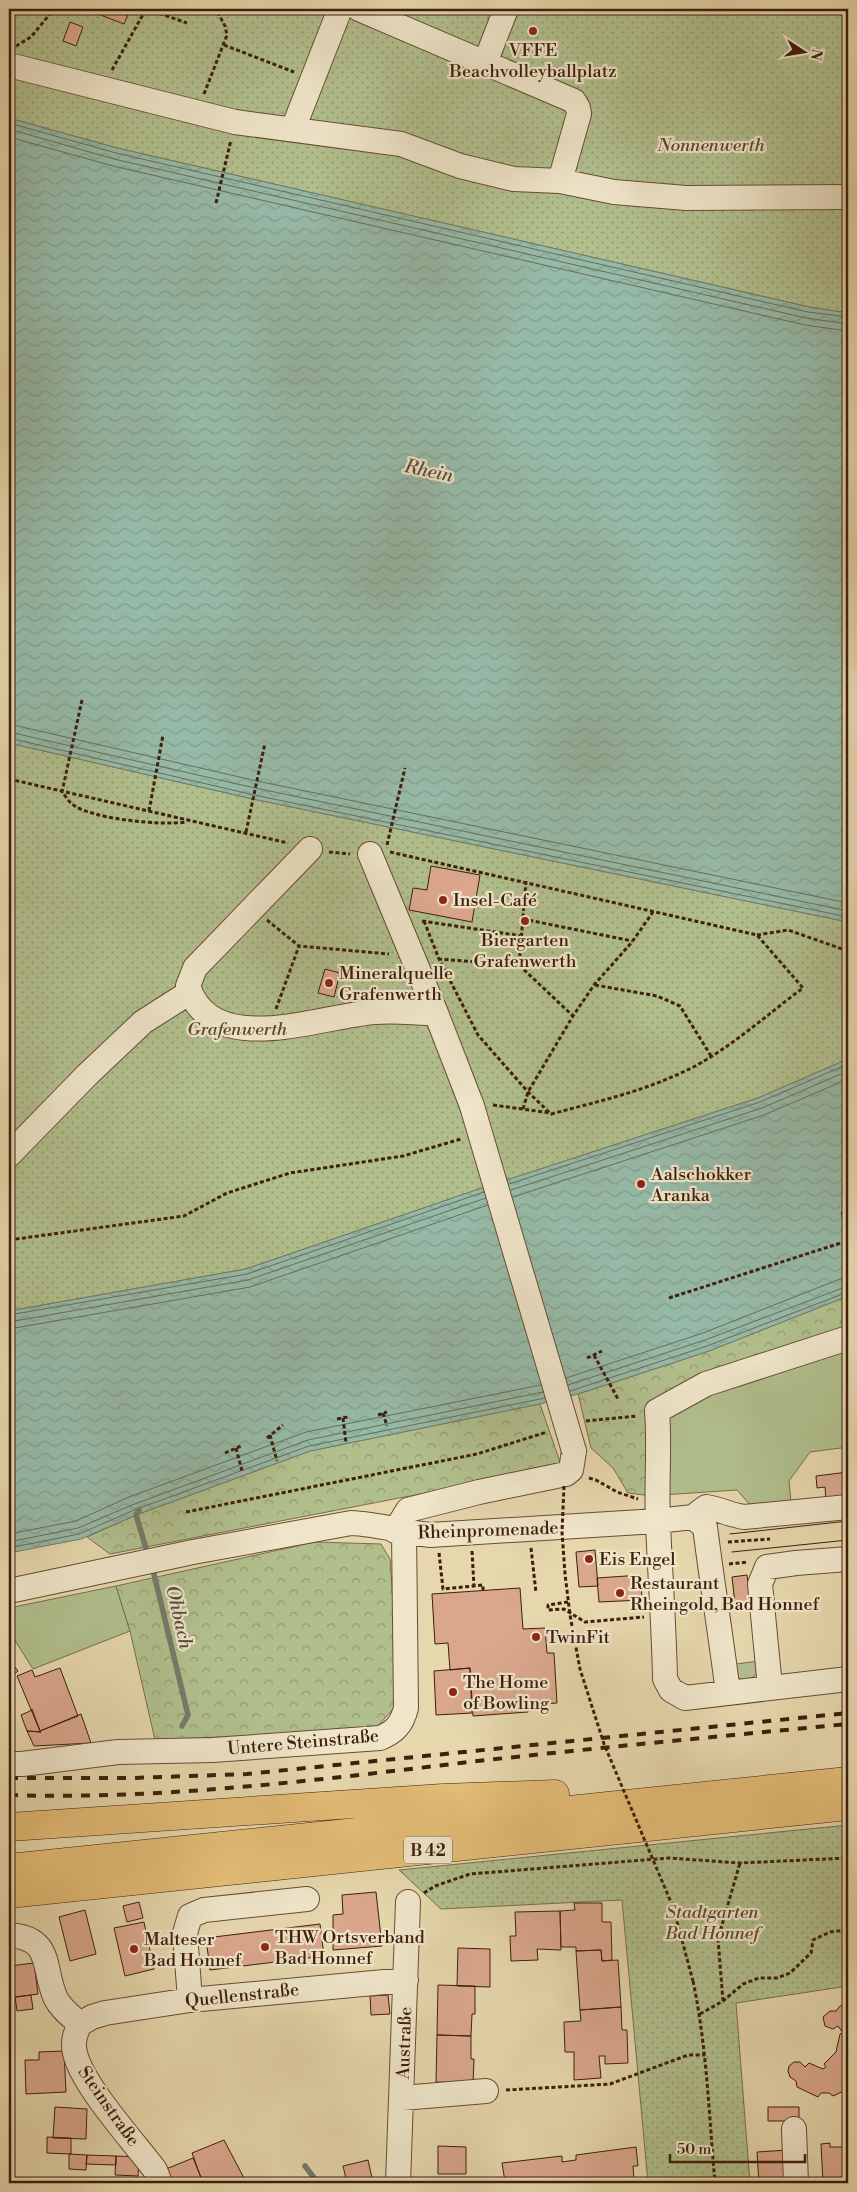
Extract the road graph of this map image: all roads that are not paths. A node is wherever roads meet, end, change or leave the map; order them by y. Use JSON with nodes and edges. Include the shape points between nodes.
{"nodes":[{"id":1,"x":340,"y":9,"type":"edge"},
{"id":2,"x":359,"y":9,"type":"edge"},
{"id":3,"x":506,"y":9,"type":"edge"},
{"id":4,"x":12,"y":56,"type":"edge"},
{"id":5,"x":485,"y":63,"type":"junction"},
{"id":6,"x":293,"y":129,"type":"junction"},
{"id":7,"x":560,"y":181,"type":"junction"},
{"id":8,"x":848,"y":197,"type":"edge"},
{"id":9,"x":310,"y":849,"type":"road end"},
{"id":10,"x":370,"y":854,"type":"road end"},
{"id":11,"x":190,"y":992,"type":"junction"},
{"id":12,"x":436,"y":1013,"type":"junction"},
{"id":13,"x":9,"y":1155,"type":"edge"},
{"id":14,"x":848,"y":1338,"type":"edge"},
{"id":15,"x":848,"y":1507,"type":"edge"},
{"id":16,"x":693,"y":1517,"type":"junction"},
{"id":17,"x":658,"y":1521,"type":"junction"},
{"id":18,"x":400,"y":1532,"type":"junction"},
{"id":19,"x":848,"y":1559,"type":"edge"},
{"id":20,"x":9,"y":1591,"type":"edge"},
{"id":21,"x":848,"y":1679,"type":"edge"},
{"id":22,"x":770,"y":1687,"type":"junction"},
{"id":23,"x":728,"y":1693,"type":"junction"},
{"id":24,"x":9,"y":1764,"type":"edge"},
{"id":25,"x":848,"y":1781,"type":"edge"},
{"id":26,"x":686,"y":1798,"type":"junction"},
{"id":27,"x":848,"y":1806,"type":"edge"},
{"id":28,"x":9,"y":1827,"type":"edge"},
{"id":29,"x":9,"y":1868,"type":"edge"},
{"id":30,"x":9,"y":1894,"type":"edge"},
{"id":31,"x":307,"y":1899,"type":"dead end"},
{"id":32,"x":408,"y":1902,"type":"road end"},
{"id":33,"x":9,"y":1935,"type":"edge"},
{"id":34,"x":406,"y":1980,"type":"junction"},
{"id":35,"x":190,"y":2000,"type":"junction"},
{"id":36,"x":80,"y":2024,"type":"junction"},
{"id":37,"x":486,"y":2091,"type":"road end"},
{"id":38,"x":402,"y":2098,"type":"junction"},
{"id":39,"x":794,"y":2129,"type":"dead end"},
{"id":40,"x":160,"y":2183,"type":"edge"},
{"id":41,"x":398,"y":2183,"type":"edge"},
{"id":42,"x":796,"y":2183,"type":"edge"}],
"edges":[{"from":1,"to":6,"type":"street"},
{"from":2,"to":5,"type":"street"},
{"from":3,"to":5,"type":"street"},
{"from":4,"to":6,"type":"street","via":[[196,112],[234,130]]},
{"from":5,"to":7,"type":"street","via":[[574,101],[579,114]]},
{"from":6,"to":7,"type":"street","via":[[401,144],[460,166],[514,179]]},
{"from":7,"to":8,"type":"street","via":[[614,192],[686,198]]},
{"from":9,"to":11,"type":"street","via":[[195,968],[188,986]]},
{"from":10,"to":12,"type":"street"},
{"from":11,"to":12,"type":"street","via":[[204,1014],[221,1024],[249,1029],[375,1012]]},
{"from":11,"to":13,"type":"street","via":[[143,1022]]},
{"from":12,"to":18,"type":"street","bridge":true,"via":[[471,1104],[574,1451],[571,1470],[566,1474],[408,1510]]},
{"from":14,"to":17,"type":"street","via":[[706,1384],[657,1412]]},
{"from":15,"to":16,"type":"street","name":"Rheinpromenade","via":[[744,1518],[722,1509],[706,1507]]},
{"from":16,"to":17,"type":"street","name":"Rheinpromenade"},
{"from":16,"to":23,"type":"street","via":[[705,1527]]},
{"from":17,"to":18,"type":"street","name":"Rheinpromenade","via":[[438,1535]]},
{"from":17,"to":23,"type":"street","via":[[665,1679],[671,1690],[685,1698]]},
{"from":18,"to":20,"type":"street","name":"Rheinpromenade","via":[[351,1522]]},
{"from":18,"to":24,"type":"street","name":"Untere Steinstraße","via":[[406,1708],[403,1720],[391,1733],[380,1738],[213,1750],[118,1752]]},
{"from":19,"to":22,"type":"street","via":[[767,1568],[760,1584]]},
{"from":21,"to":22,"type":"street"},
{"from":22,"to":23,"type":"street"},
{"from":25,"to":26,"type":"highway","number":"B 42"},
{"from":26,"to":28,"type":"highway","via":[[645,1790],[444,1798]]},
{"from":26,"to":29,"type":"highway","number":"B 42"},
{"from":27,"to":30,"type":"highway","number":"B 42"},
{"from":31,"to":35,"type":"street","via":[[204,1910],[190,1916],[185,1933]]},
{"from":32,"to":34,"type":"street","name":"Austraße"},
{"from":33,"to":36,"type":"street","via":[[35,1942],[45,1955],[56,1998],[64,2011]]},
{"from":34,"to":35,"type":"street","name":"Quellenstraße"},
{"from":34,"to":38,"type":"street","name":"Austraße"},
{"from":35,"to":36,"type":"street","name":"Quellenstraße","via":[[105,2014]]},
{"from":36,"to":40,"type":"street","name":"Steinstraße","via":[[74,2036],[74,2052],[80,2067],[90,2086],[155,2170]]},
{"from":37,"to":38,"type":"street"},
{"from":38,"to":41,"type":"street","name":"Austraße"},
{"from":39,"to":42,"type":"street"}]}
